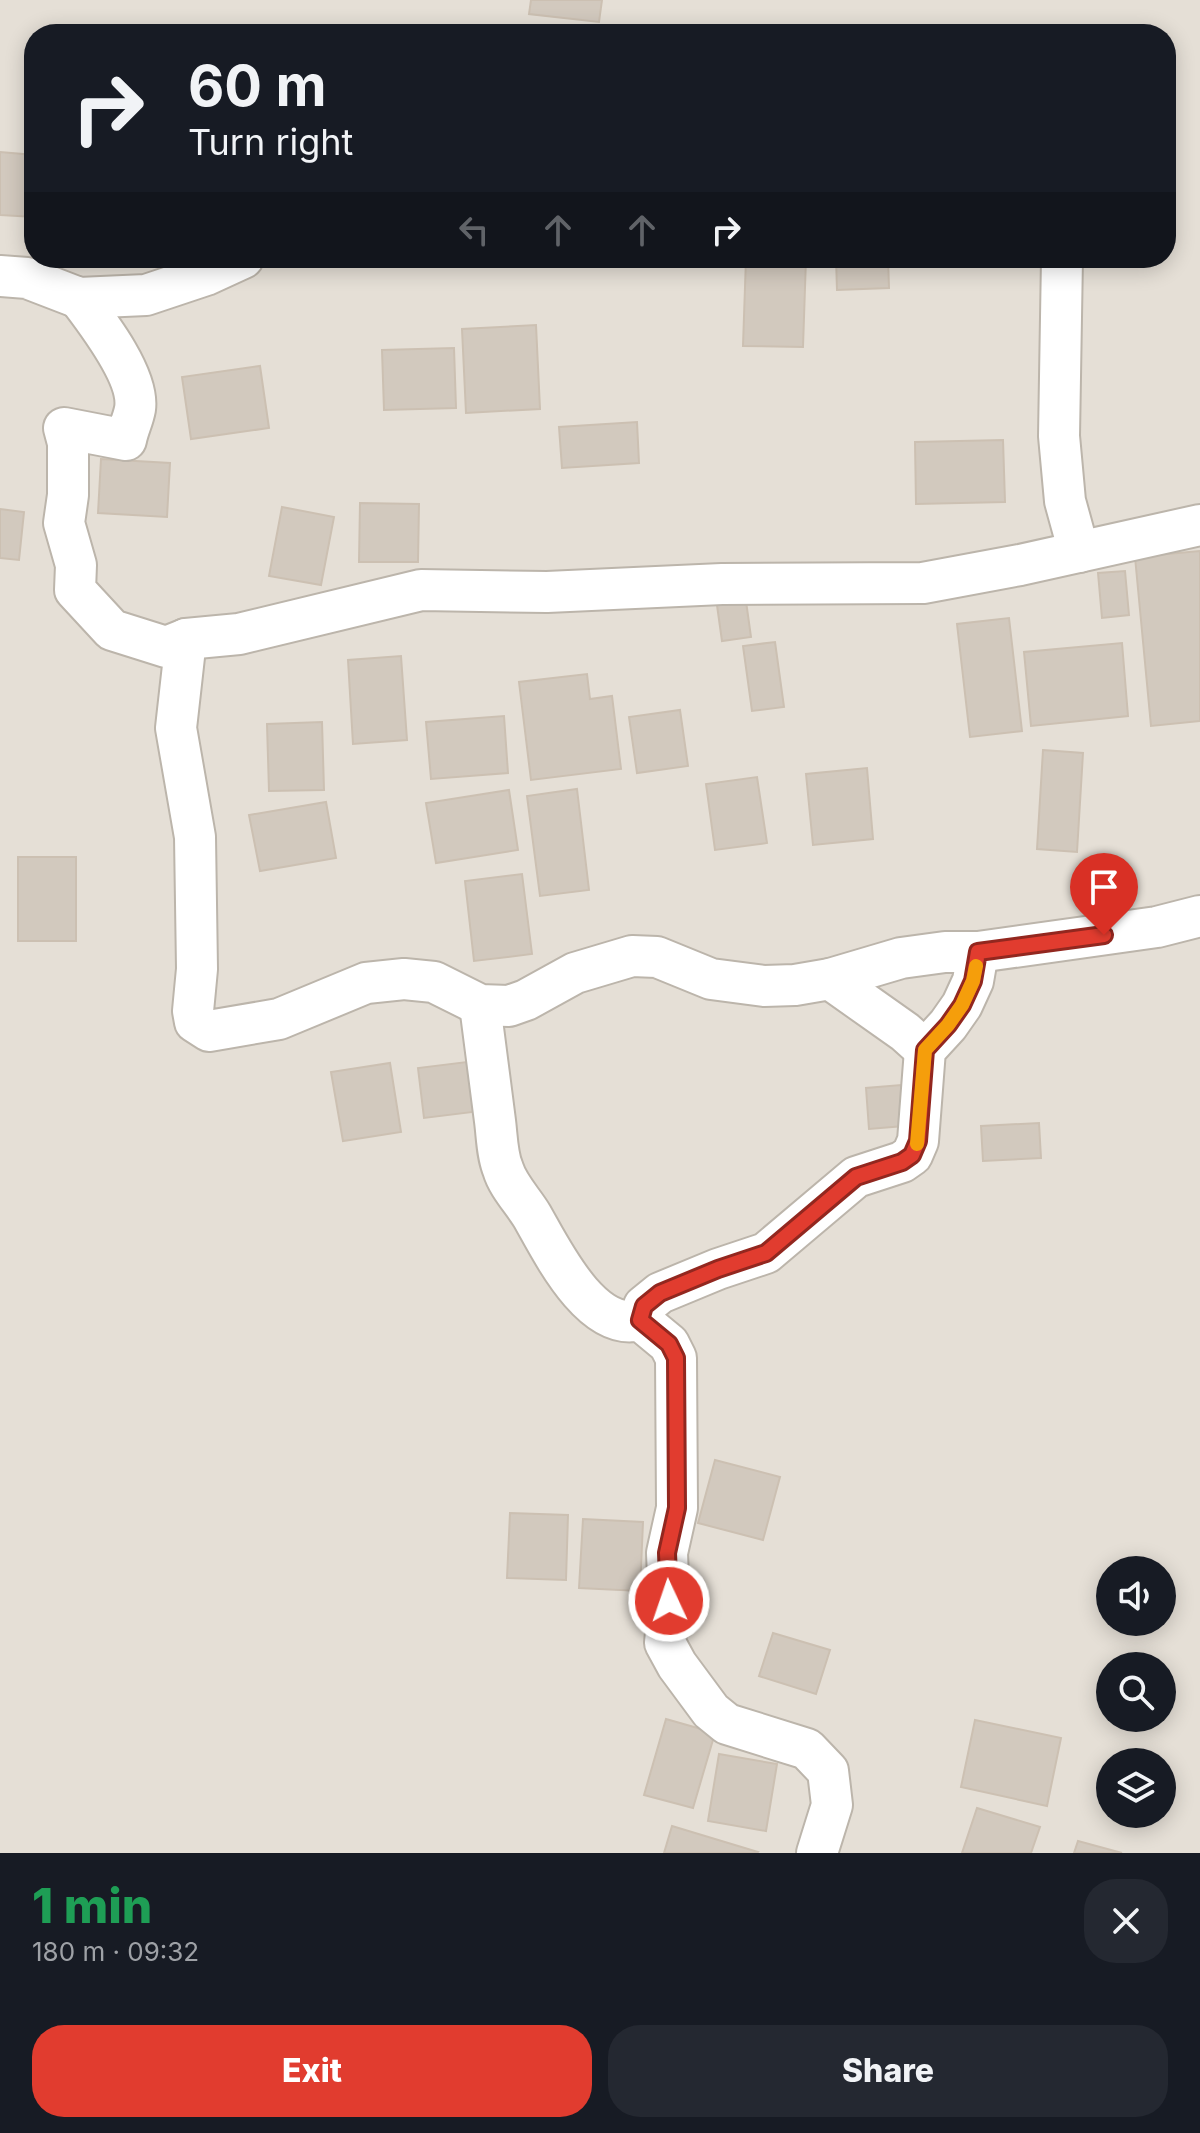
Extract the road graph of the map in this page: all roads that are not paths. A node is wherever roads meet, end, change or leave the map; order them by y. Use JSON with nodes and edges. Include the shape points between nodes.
{"nodes":[{"id":1,"x":221,"y":268,"type":"edge"},
{"id":2,"x":1062,"y":268,"type":"edge"},
{"id":3,"x":0,"y":276,"type":"edge"},
{"id":4,"x":79,"y":298,"type":"junction"},
{"id":5,"x":1200,"y":525,"type":"edge"},
{"id":6,"x":1079,"y":552,"type":"junction"},
{"id":7,"x":186,"y":639,"type":"junction"},
{"id":8,"x":1200,"y":916,"type":"edge"},
{"id":9,"x":978,"y":952,"type":"junction"},
{"id":10,"x":830,"y":979,"type":"junction"},
{"id":11,"x":480,"y":1005,"type":"junction"},
{"id":12,"x":925,"y":1050,"type":"junction"},
{"id":13,"x":640,"y":1320,"type":"junction"},
{"id":14,"x":817,"y":1853,"type":"edge"}],
"edges":[{"from":1,"to":4,"type":"street","via":[[146,295]]},
{"from":2,"to":6,"type":"street","via":[[1059,436],[1065,501]]},
{"from":3,"to":4,"type":"street","via":[[27,278]]},
{"from":4,"to":7,"type":"street","via":[[125,368],[135,410],[126,440],[64,428],[64,523],[76,565],[75,590],[112,630],[166,647]]},
{"from":5,"to":6,"type":"street"},
{"from":6,"to":7,"type":"street","via":[[923,583],[421,590],[239,634]]},
{"from":7,"to":11,"type":"street","via":[[176,728],[195,837],[195,1022],[209,1031],[279,1019],[366,983],[404,979],[434,982]]},
{"from":8,"to":9,"type":"street"},
{"from":9,"to":10,"type":"street","via":[[901,958]]},
{"from":9,"to":12,"type":"street","via":[[962,1005]]},
{"from":10,"to":11,"type":"street","via":[[795,985],[741,984],[711,979],[657,957],[632,956],[575,973],[509,1006]]},
{"from":10,"to":12,"type":"street"},
{"from":11,"to":13,"type":"street","via":[[503,1170],[572,1283],[613,1317]]},
{"from":12,"to":13,"type":"street","via":[[918,1141],[912,1155],[856,1177],[766,1253],[660,1293],[644,1306]]},
{"from":13,"to":14,"type":"street","via":[[669,1344],[676,1358],[677,1508],[667,1553],[665,1643],[711,1711],[727,1724],[807,1749],[828,1771],[832,1805]]}]}
